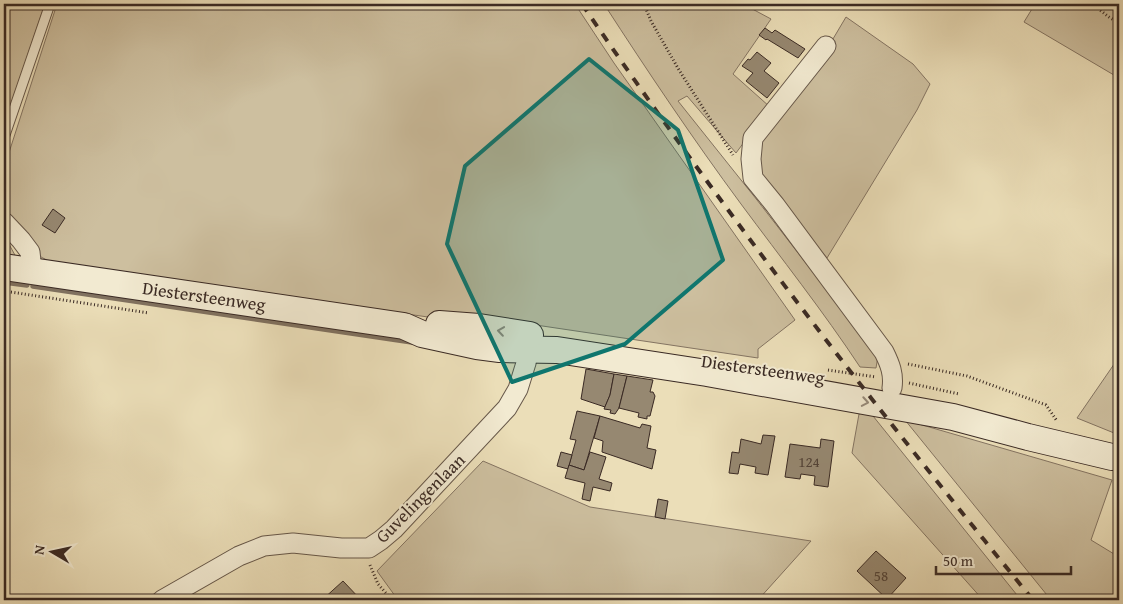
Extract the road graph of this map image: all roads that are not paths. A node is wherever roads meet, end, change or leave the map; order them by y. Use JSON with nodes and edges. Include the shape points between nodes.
{"nodes":[{"id":1,"x":50,"y":4,"type":"edge"},
{"id":2,"x":826,"y":46,"type":"dead end"},
{"id":3,"x":4,"y":138,"type":"edge"},
{"id":4,"x":4,"y":222,"type":"edge"},
{"id":5,"x":4,"y":267,"type":"edge"},
{"id":6,"x":30,"y":283,"type":"junction"},
{"id":7,"x":530,"y":343,"type":"junction"},
{"id":8,"x":893,"y":384,"type":"junction"},
{"id":9,"x":1116,"y":459,"type":"edge"},
{"id":10,"x":162,"y":600,"type":"edge"}],
"edges":[{"from":1,"to":3,"type":"lane"},
{"from":2,"to":8,"type":"street","via":[[753,138],[753,178],[884,352]]},
{"from":4,"to":6,"type":"street","via":[[30,252]]},
{"from":5,"to":6,"type":"main road","name":"Diestersteenweg"},
{"from":6,"to":7,"type":"main road","name":"Diestersteenweg","via":[[404,326],[422,322],[479,327]]},
{"from":7,"to":8,"type":"main road","name":"Diestersteenweg"},
{"from":7,"to":9,"type":"main road","name":"Diestersteenweg","one_way":true,"via":[[953,417]]},
{"from":7,"to":10,"type":"street","name":"Guvelingenlaan","via":[[518,389],[507,408],[381,540],[369,548],[293,543],[264,546],[239,556]]},
{"from":8,"to":9,"type":"main road","name":"Diestersteenweg","via":[[1030,424]]}]}
